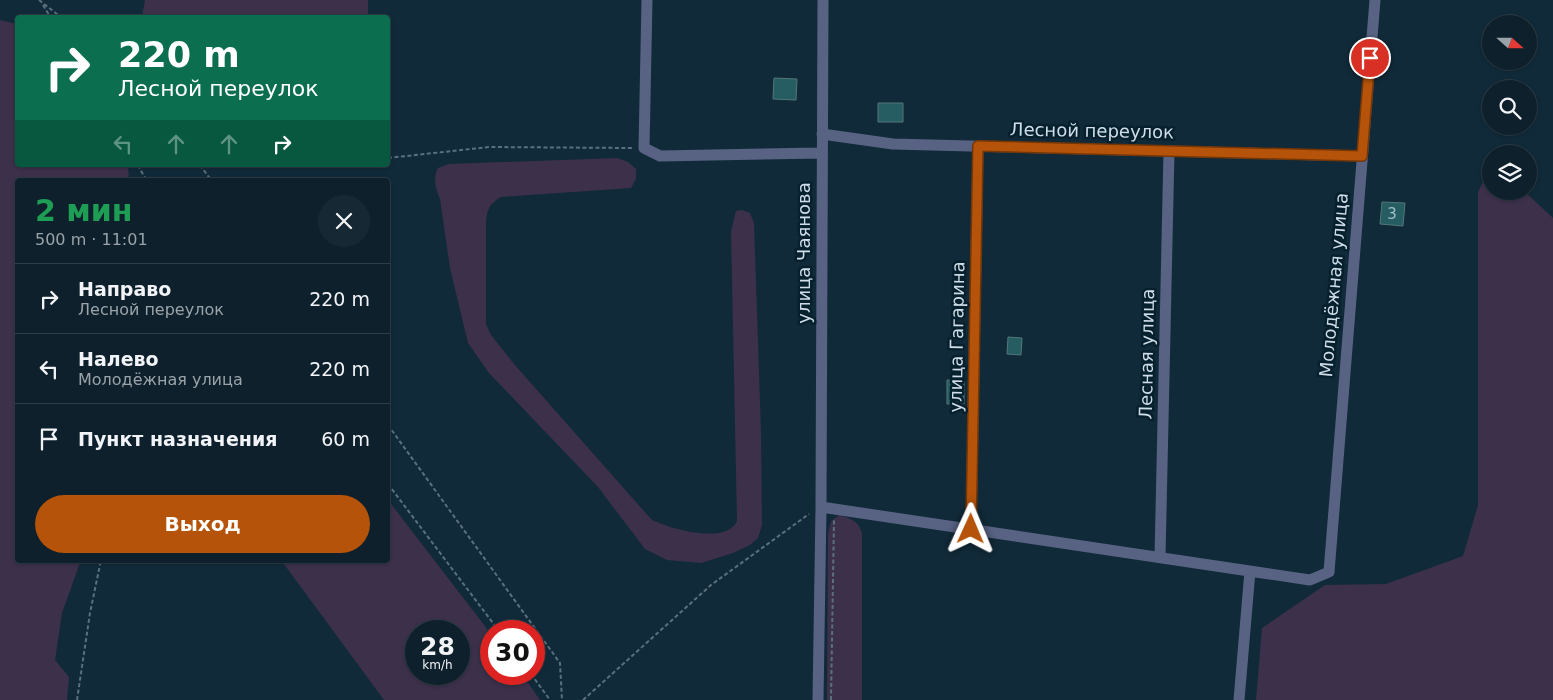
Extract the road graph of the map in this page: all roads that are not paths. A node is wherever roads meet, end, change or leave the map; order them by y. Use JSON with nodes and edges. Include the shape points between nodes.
{"nodes":[{"id":1,"x":647,"y":0,"type":"edge"},
{"id":2,"x":822,"y":0,"type":"edge"},
{"id":3,"x":1375,"y":0,"type":"edge"},
{"id":4,"x":822,"y":134,"type":"junction"},
{"id":5,"x":978,"y":146,"type":"junction"},
{"id":6,"x":1169,"y":151,"type":"junction"},
{"id":7,"x":821,"y":154,"type":"junction"},
{"id":8,"x":1362,"y":156,"type":"junction"},
{"id":9,"x":821,"y":507,"type":"junction"},
{"id":10,"x":971,"y":529,"type":"junction"},
{"id":11,"x":1160,"y":557,"type":"junction"},
{"id":12,"x":1250,"y":571,"type":"junction"},
{"id":13,"x":818,"y":700,"type":"edge"},
{"id":14,"x":1240,"y":700,"type":"edge"}],
"edges":[{"from":1,"to":7,"type":"street","via":[[644,148],[660,156]]},
{"from":2,"to":4,"type":"street","name":"улица Чаянова"},
{"from":3,"to":8,"type":"street","name":"Молодёжная улица"},
{"from":4,"to":5,"type":"street","name":"Лесной переулок","via":[[893,144]]},
{"from":4,"to":7,"type":"street","name":"улица Чаянова"},
{"from":5,"to":6,"type":"street","name":"Лесной переулок"},
{"from":5,"to":10,"type":"street","name":"улица Гагарина"},
{"from":6,"to":8,"type":"street","name":"Лесной переулок"},
{"from":6,"to":11,"type":"street","name":"Лесная улица"},
{"from":7,"to":9,"type":"street","name":"улица Чаянова"},
{"from":8,"to":12,"type":"street","name":"Молодёжная улица","via":[[1329,572],[1310,580]]},
{"from":9,"to":10,"type":"street"},
{"from":9,"to":13,"type":"street","name":"улица Чаянова"},
{"from":10,"to":11,"type":"street"},
{"from":11,"to":12,"type":"street"},
{"from":12,"to":14,"type":"street"}]}
